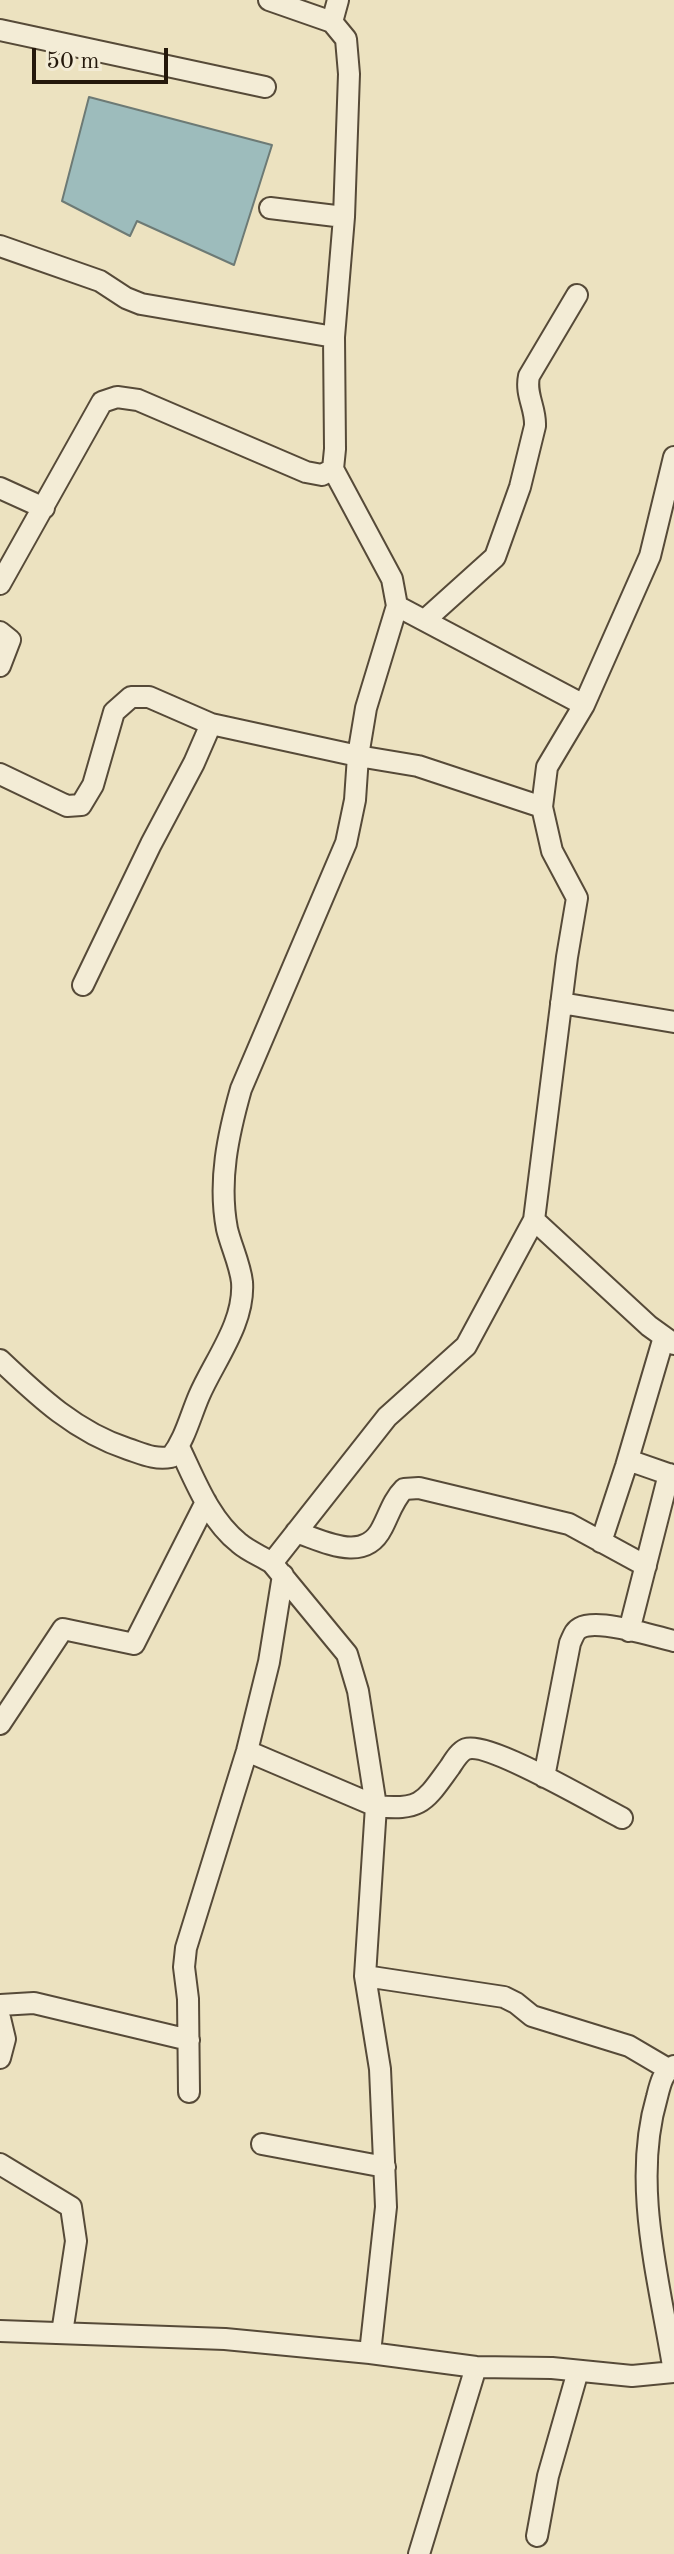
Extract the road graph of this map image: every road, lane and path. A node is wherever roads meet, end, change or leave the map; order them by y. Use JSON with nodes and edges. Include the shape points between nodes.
{"nodes":[{"id":1,"x":269,"y":0,"type":"edge"},
{"id":2,"x":338,"y":0,"type":"edge"},
{"id":3,"x":332,"y":22,"type":"junction"},
{"id":4,"x":0,"y":30,"type":"edge"},
{"id":5,"x":265,"y":87,"type":"dead end"},
{"id":6,"x":270,"y":208,"type":"dead end"},
{"id":7,"x":344,"y":217,"type":"junction"},
{"id":8,"x":0,"y":246,"type":"edge"},
{"id":9,"x":577,"y":295,"type":"dead end"},
{"id":10,"x":334,"y":337,"type":"junction"},
{"id":11,"x":674,"y":457,"type":"edge"},
{"id":12,"x":333,"y":469,"type":"junction"},
{"id":13,"x":0,"y":488,"type":"edge"},
{"id":14,"x":44,"y":508,"type":"junction"},
{"id":15,"x":0,"y":584,"type":"edge"},
{"id":16,"x":397,"y":606,"type":"junction"},
{"id":17,"x":425,"y":620,"type":"junction"},
{"id":18,"x":0,"y":632,"type":"edge"},
{"id":19,"x":0,"y":666,"type":"edge"},
{"id":20,"x":584,"y":705,"type":"junction"},
{"id":21,"x":211,"y":724,"type":"junction"},
{"id":22,"x":358,"y":756,"type":"junction"},
{"id":23,"x":0,"y":774,"type":"edge"},
{"id":24,"x":542,"y":807,"type":"junction"},
{"id":25,"x":83,"y":985,"type":"dead end"},
{"id":26,"x":561,"y":1003,"type":"junction"},
{"id":27,"x":674,"y":1022,"type":"edge"},
{"id":28,"x":534,"y":1220,"type":"junction"},
{"id":29,"x":669,"y":1340,"type":"edge"},
{"id":30,"x":0,"y":1360,"type":"edge"},
{"id":31,"x":179,"y":1447,"type":"junction"},
{"id":32,"x":628,"y":1460,"type":"junction"},
{"id":33,"x":672,"y":1475,"type":"edge"},
{"id":34,"x":206,"y":1502,"type":"junction"},
{"id":35,"x":296,"y":1532,"type":"junction"},
{"id":36,"x":601,"y":1542,"type":"junction"},
{"id":37,"x":646,"y":1566,"type":"junction"},
{"id":38,"x":277,"y":1569,"type":"junction"},
{"id":39,"x":629,"y":1631,"type":"junction"},
{"id":40,"x":674,"y":1641,"type":"edge"},
{"id":41,"x":0,"y":1724,"type":"edge"},
{"id":42,"x":247,"y":1751,"type":"junction"},
{"id":43,"x":544,"y":1777,"type":"junction"},
{"id":44,"x":376,"y":1806,"type":"junction"},
{"id":45,"x":622,"y":1818,"type":"dead end"},
{"id":46,"x":365,"y":1976,"type":"junction"},
{"id":47,"x":0,"y":2005,"type":"edge"},
{"id":48,"x":0,"y":2018,"type":"edge"},
{"id":49,"x":189,"y":2040,"type":"junction"},
{"id":50,"x":0,"y":2058,"type":"edge"},
{"id":51,"x":671,"y":2067,"type":"edge"},
{"id":52,"x":189,"y":2092,"type":"dead end"},
{"id":53,"x":262,"y":2144,"type":"dead end"},
{"id":54,"x":0,"y":2164,"type":"edge"},
{"id":55,"x":385,"y":2167,"type":"junction"},
{"id":56,"x":0,"y":2331,"type":"edge"},
{"id":57,"x":62,"y":2333,"type":"junction"},
{"id":58,"x":370,"y":2353,"type":"junction"},
{"id":59,"x":476,"y":2367,"type":"junction"},
{"id":60,"x":578,"y":2371,"type":"junction"},
{"id":61,"x":674,"y":2372,"type":"edge"},
{"id":62,"x":537,"y":2536,"type":"dead end"},
{"id":63,"x":419,"y":2554,"type":"edge"}],
"edges":[{"from":1,"to":3,"type":"street"},
{"from":2,"to":3,"type":"street"},
{"from":3,"to":7,"type":"street","via":[[346,39],[349,74]]},
{"from":4,"to":5,"type":"street"},
{"from":6,"to":7,"type":"street"},
{"from":7,"to":10,"type":"street"},
{"from":8,"to":10,"type":"street","via":[[100,281],[141,304]]},
{"from":9,"to":17,"type":"street","via":[[529,376],[526,388],[535,426],[495,557]]},
{"from":10,"to":12,"type":"street"},
{"from":11,"to":20,"type":"street","via":[[650,556]]},
{"from":12,"to":14,"type":"street","via":[[322,475],[306,472],[138,400],[117,397],[102,402]]},
{"from":12,"to":16,"type":"street","via":[[392,579]]},
{"from":13,"to":14,"type":"street"},
{"from":14,"to":15,"type":"street"},
{"from":16,"to":17,"type":"street"},
{"from":16,"to":22,"type":"street","via":[[366,708]]},
{"from":17,"to":20,"type":"street"},
{"from":18,"to":19,"type":"street","via":[[10,640]]},
{"from":20,"to":24,"type":"street","via":[[547,767]]},
{"from":21,"to":22,"type":"street"},
{"from":21,"to":23,"type":"street","via":[[149,697],[131,697],[114,712],[93,785],[81,805],[67,806]]},
{"from":21,"to":25,"type":"street"},
{"from":22,"to":24,"type":"street","via":[[418,766]]},
{"from":22,"to":31,"type":"street","via":[[346,843],[241,1089],[230,1129],[224,1203],[241,1295],[220,1358]]},
{"from":24,"to":26,"type":"street","via":[[552,851],[577,898]]},
{"from":26,"to":27,"type":"street"},
{"from":26,"to":28,"type":"street"},
{"from":28,"to":29,"type":"street"},
{"from":28,"to":35,"type":"street","via":[[466,1346],[387,1417]]},
{"from":29,"to":32,"type":"street"},
{"from":30,"to":31,"type":"street","via":[[43,1401],[88,1433],[160,1459],[171,1457]]},
{"from":31,"to":34,"type":"street"},
{"from":32,"to":33,"type":"street"},
{"from":32,"to":36,"type":"street"},
{"from":33,"to":37,"type":"street"},
{"from":34,"to":38,"type":"street","via":[[240,1544]]},
{"from":34,"to":41,"type":"street","via":[[134,1644],[63,1629]]},
{"from":35,"to":36,"type":"street","via":[[362,1548],[380,1533],[397,1495],[419,1488],[569,1524]]},
{"from":35,"to":38,"type":"street"},
{"from":36,"to":37,"type":"street"},
{"from":37,"to":39,"type":"street"},
{"from":38,"to":42,"type":"street","via":[[269,1662]]},
{"from":38,"to":44,"type":"street","via":[[347,1654]]},
{"from":39,"to":40,"type":"street"},
{"from":39,"to":43,"type":"street","via":[[601,1625],[576,1631]]},
{"from":42,"to":44,"type":"street"},
{"from":42,"to":49,"type":"street","via":[[186,1948]]},
{"from":43,"to":44,"type":"street","via":[[507,1757],[474,1748],[464,1750],[426,1800],[398,1808]]},
{"from":43,"to":45,"type":"street"},
{"from":44,"to":46,"type":"street"},
{"from":46,"to":51,"type":"street","via":[[504,1997],[532,2016],[629,2046]]},
{"from":46,"to":55,"type":"street","via":[[380,2069]]},
{"from":47,"to":49,"type":"street","via":[[34,2003]]},
{"from":48,"to":50,"type":"street","via":[[5,2039]]},
{"from":49,"to":52,"type":"street"},
{"from":51,"to":61,"type":"street","via":[[650,2120],[646,2194]]},
{"from":53,"to":55,"type":"street"},
{"from":54,"to":57,"type":"street","via":[[71,2207],[76,2241]]},
{"from":55,"to":58,"type":"street","via":[[386,2207]]},
{"from":56,"to":57,"type":"street"},
{"from":57,"to":58,"type":"street","via":[[225,2339]]},
{"from":58,"to":59,"type":"street"},
{"from":59,"to":60,"type":"street"},
{"from":59,"to":63,"type":"street"},
{"from":60,"to":61,"type":"street","via":[[632,2376]]},
{"from":60,"to":62,"type":"street"}]}
